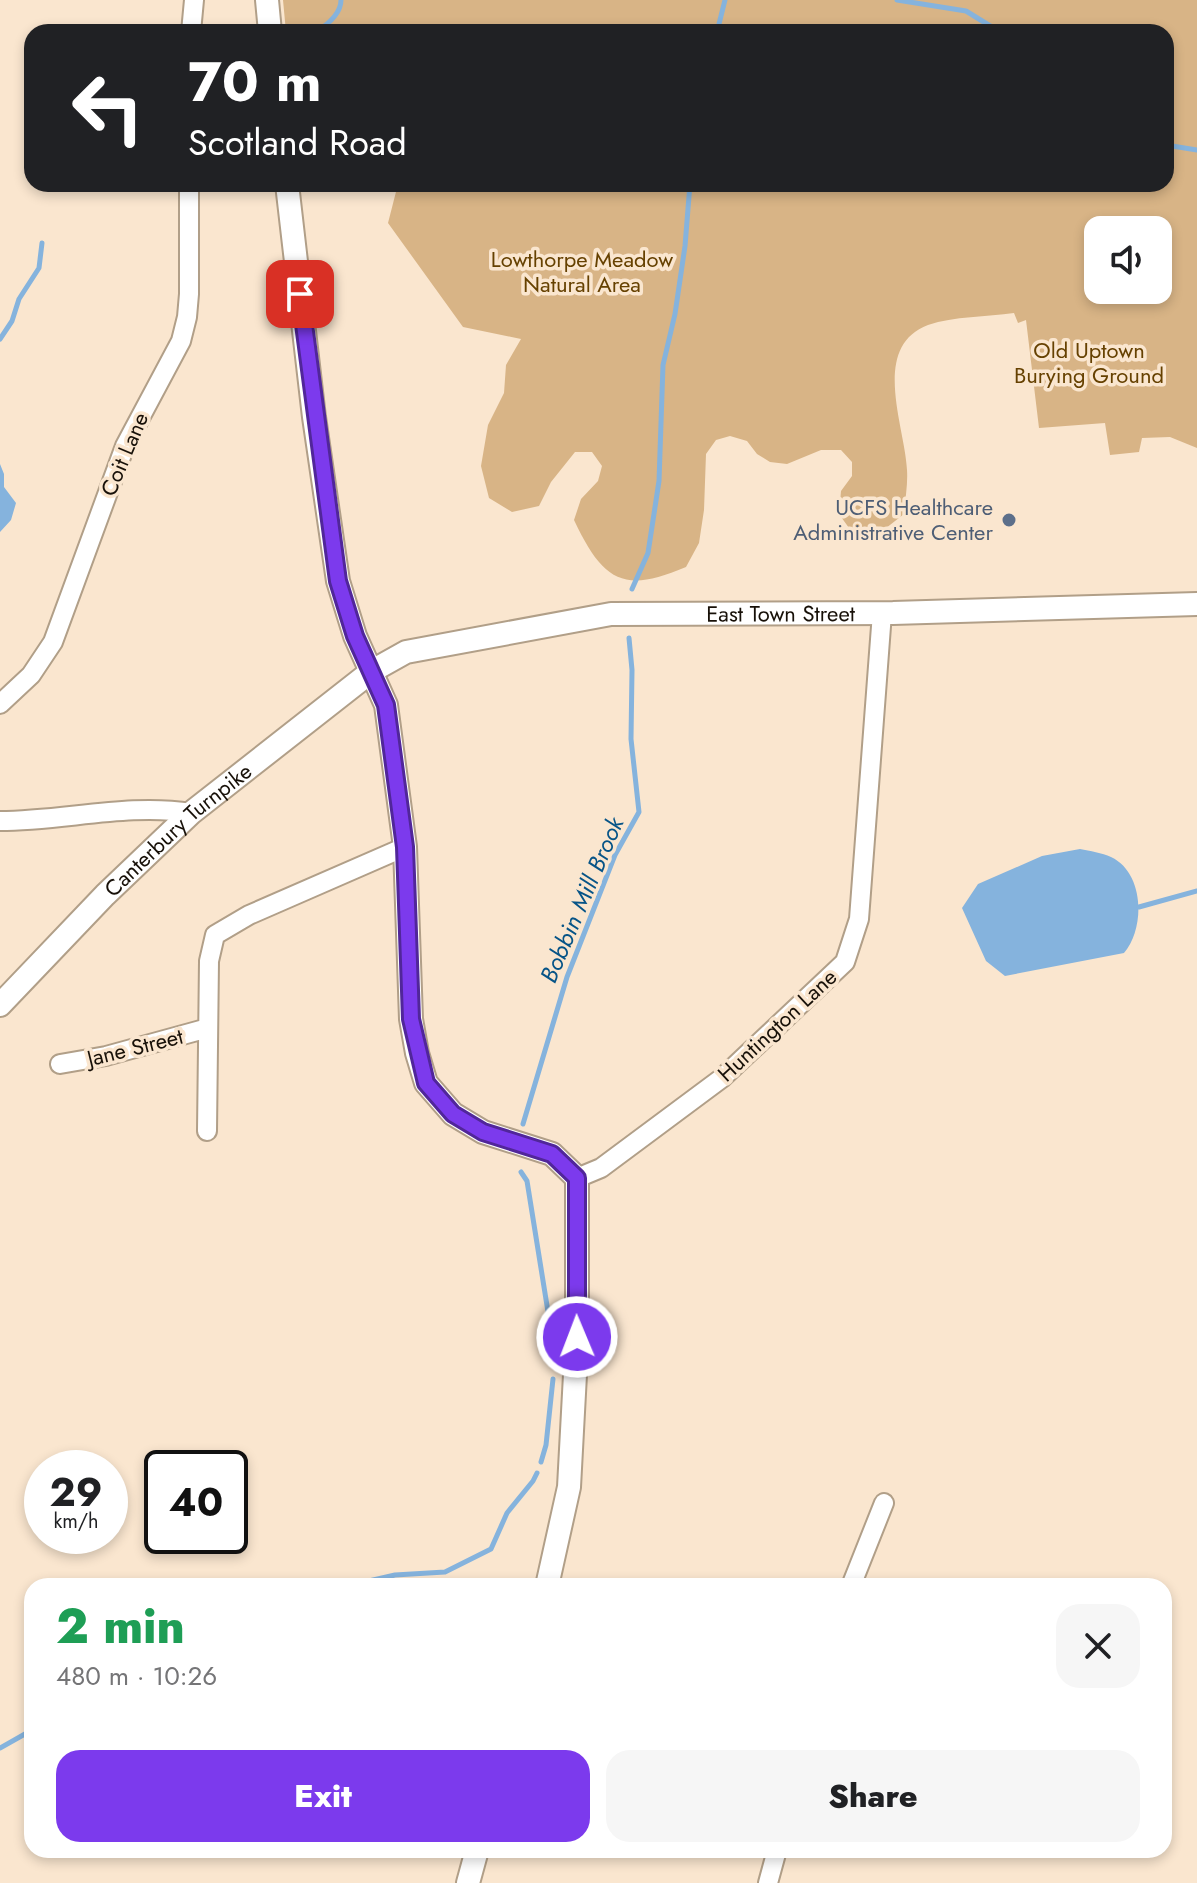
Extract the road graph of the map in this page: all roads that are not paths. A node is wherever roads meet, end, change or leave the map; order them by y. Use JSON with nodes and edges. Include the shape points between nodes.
{"nodes":[{"id":1,"x":194,"y":0,"type":"edge"},
{"id":2,"x":267,"y":0,"type":"edge"},
{"id":3,"x":192,"y":24,"type":"edge"},
{"id":4,"x":269,"y":24,"type":"edge"},
{"id":5,"x":189,"y":192,"type":"edge"},
{"id":6,"x":288,"y":192,"type":"edge"},
{"id":7,"x":1197,"y":604,"type":"edge"},
{"id":8,"x":882,"y":613,"type":"junction"},
{"id":9,"x":372,"y":671,"type":"junction"},
{"id":10,"x":0,"y":704,"type":"edge"},
{"id":11,"x":191,"y":813,"type":"junction"},
{"id":12,"x":0,"y":821,"type":"edge"},
{"id":13,"x":405,"y":847,"type":"junction"},
{"id":14,"x":0,"y":1005,"type":"edge"},
{"id":15,"x":208,"y":1028,"type":"junction"},
{"id":16,"x":60,"y":1064,"type":"dead end"},
{"id":17,"x":207,"y":1131,"type":"dead end"},
{"id":18,"x":577,"y":1178,"type":"junction"},
{"id":19,"x":884,"y":1503,"type":"dead end"},
{"id":20,"x":549,"y":1578,"type":"edge"},
{"id":21,"x":854,"y":1578,"type":"edge"},
{"id":22,"x":475,"y":1858,"type":"edge"},
{"id":23,"x":775,"y":1858,"type":"edge"},
{"id":24,"x":468,"y":1883,"type":"edge"},
{"id":25,"x":768,"y":1883,"type":"edge"}],
"edges":[{"from":1,"to":3,"type":"street"},
{"from":2,"to":4,"type":"street"},
{"from":5,"to":10,"type":"street","name":"Coit Lane","via":[[189,294],[181,341],[125,446],[53,642],[31,675]]},
{"from":6,"to":9,"type":"street","via":[[338,581]]},
{"from":7,"to":8,"type":"street","name":"East Town Street"},
{"from":8,"to":9,"type":"street","name":"East Town Street","via":[[611,614],[406,652]]},
{"from":8,"to":18,"type":"street","name":"Huntington Lane","via":[[859,919],[845,962],[722,1078],[601,1168]]},
{"from":9,"to":11,"type":"street","name":"Canterbury Turnpike"},
{"from":9,"to":13,"type":"street","via":[[386,705]]},
{"from":11,"to":12,"type":"street","via":[[160,808]]},
{"from":11,"to":14,"type":"street","name":"Canterbury Turnpike"},
{"from":13,"to":15,"type":"street","via":[[216,933],[209,961]]},
{"from":13,"to":18,"type":"street","via":[[411,1019],[426,1083],[453,1114],[483,1132],[552,1154]]},
{"from":15,"to":16,"type":"street","name":"Jane Street"},
{"from":15,"to":17,"type":"street"},
{"from":18,"to":20,"type":"street","via":[[577,1337],[569,1487]]},
{"from":19,"to":21,"type":"street"},
{"from":22,"to":24,"type":"street"},
{"from":23,"to":25,"type":"street"}]}
